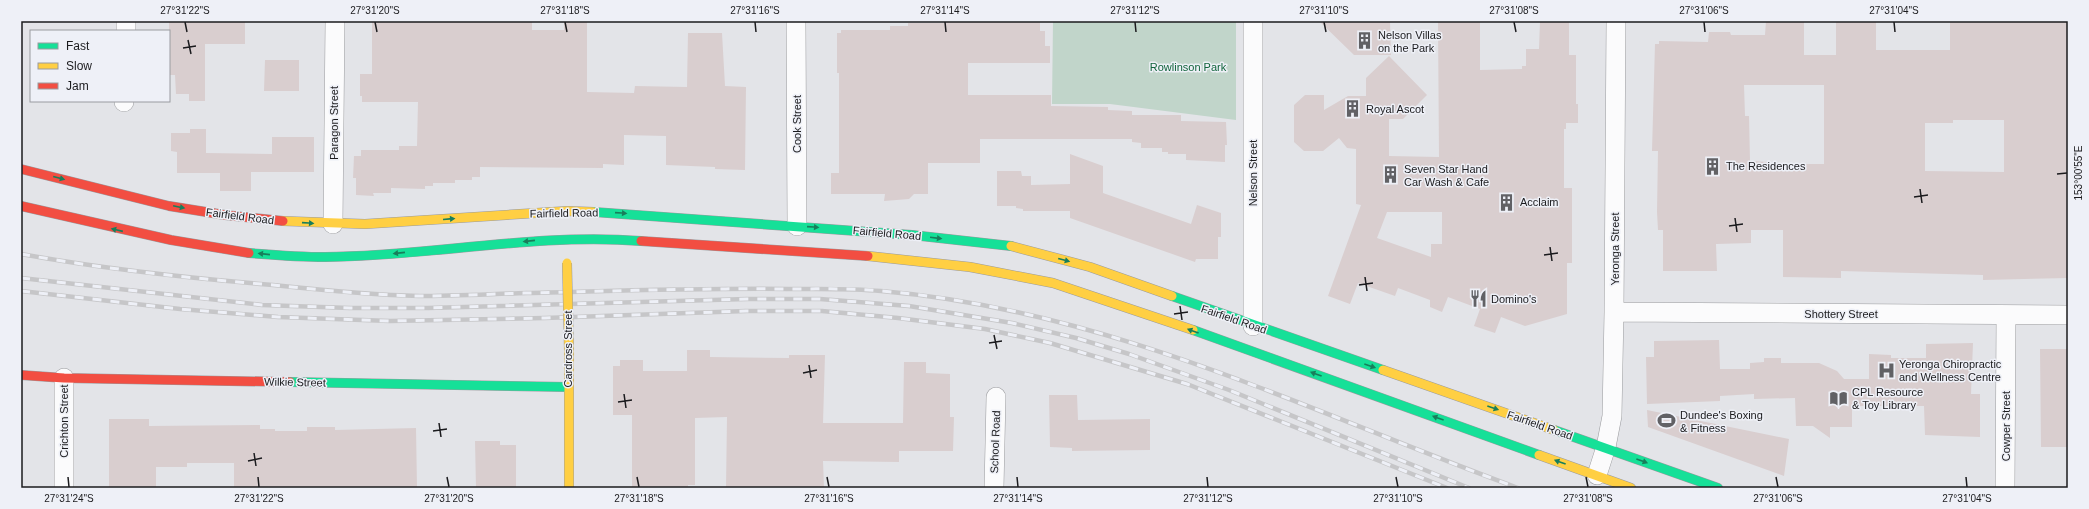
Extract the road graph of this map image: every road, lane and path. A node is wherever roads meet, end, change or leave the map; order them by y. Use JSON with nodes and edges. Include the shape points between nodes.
{"nodes":[{"id":1,"x":335,"y":21,"type":"edge"},
{"id":2,"x":796,"y":21,"type":"edge"},
{"id":3,"x":1253,"y":21,"type":"edge"},
{"id":4,"x":1616,"y":21,"type":"edge"},
{"id":5,"x":21,"y":169,"type":"edge"},
{"id":6,"x":21,"y":206,"type":"edge"},
{"id":7,"x":568,"y":211,"type":"junction"},
{"id":8,"x":333,"y":224,"type":"junction"},
{"id":9,"x":797,"y":226,"type":"junction"},
{"id":10,"x":568,"y":230,"type":"junction"},
{"id":11,"x":1614,"y":312,"type":"junction"},
{"id":12,"x":2006,"y":315,"type":"junction"},
{"id":13,"x":2068,"y":315,"type":"edge"},
{"id":14,"x":1253,"y":326,"type":"junction"},
{"id":15,"x":21,"y":375,"type":"edge"},
{"id":16,"x":64,"y":378,"type":"junction"},
{"id":17,"x":568,"y":387,"type":"junction"},
{"id":18,"x":996,"y":397,"type":"dead end"},
{"id":19,"x":1606,"y":447,"type":"junction"},
{"id":20,"x":1597,"y":475,"type":"junction"},
{"id":21,"x":64,"y":488,"type":"edge"},
{"id":22,"x":569,"y":488,"type":"edge"},
{"id":23,"x":994,"y":488,"type":"edge"},
{"id":24,"x":1630,"y":488,"type":"edge"},
{"id":25,"x":1718,"y":488,"type":"edge"},
{"id":26,"x":2005,"y":488,"type":"edge"}],
"edges":[{"from":1,"to":8,"type":"street","name":"Paragon Street"},
{"from":2,"to":9,"type":"street","name":"Cook Street"},
{"from":3,"to":14,"type":"street","name":"Nelson Street"},
{"from":4,"to":11,"type":"street","name":"Yeronga Street"},
{"from":5,"to":8,"type":"main road","name":"Fairfield Road","one_way":true,"via":[[190,210],[249,219]]},
{"from":10,"to":6,"type":"main road","one_way":true,"via":[[393,254],[290,256],[228,249],[120,230]]},
{"from":8,"to":7,"type":"main road","name":"Fairfield Road","one_way":true,"via":[[410,222]]},
{"from":7,"to":9,"type":"main road","name":"Fairfield Road","one_way":true},
{"from":7,"to":10,"type":"main road","name":"Cardross Street"},
{"from":9,"to":14,"type":"main road","name":"Fairfield Road","one_way":true,"via":[[1017,247],[1090,267]]},
{"from":10,"to":17,"type":"main road","name":"Cardross Street","bridge":true},
{"from":20,"to":10,"type":"main road","one_way":true,"via":[[1164,320],[1052,283],[970,267],[874,257],[609,238]]},
{"from":11,"to":12,"type":"street","name":"Shottery Street"},
{"from":11,"to":19,"type":"street","name":"Yeronga Street","via":[[1612,416]]},
{"from":12,"to":13,"type":"street","name":"Shottery Street"},
{"from":12,"to":26,"type":"street","name":"Cowper Street"},
{"from":14,"to":19,"type":"main road","name":"Fairfield Road","one_way":true},
{"from":15,"to":16,"type":"main road","name":"Wilkie Street"},
{"from":16,"to":17,"type":"main road","name":"Wilkie Street"},
{"from":16,"to":21,"type":"street","name":"Crichton Street"},
{"from":17,"to":22,"type":"main road","name":"Cardross Street"},
{"from":18,"to":23,"type":"street","name":"School Road"},
{"from":19,"to":20,"type":"street","name":"Yeronga Street"},
{"from":19,"to":25,"type":"main road","name":"Fairfield Road","one_way":true},
{"from":20,"to":24,"type":"main road"}]}
